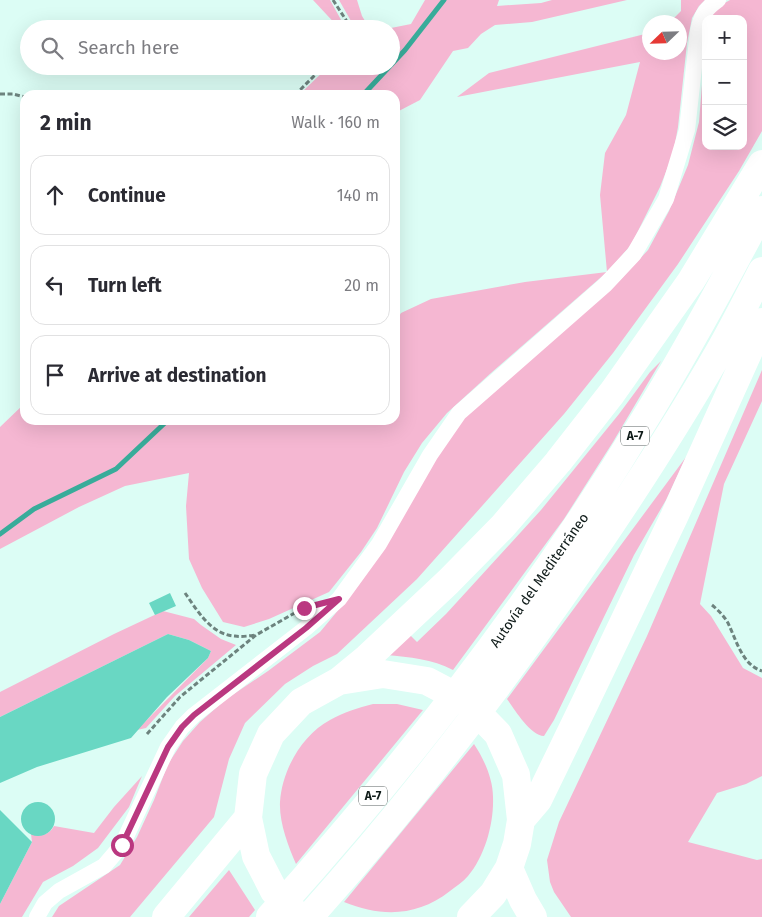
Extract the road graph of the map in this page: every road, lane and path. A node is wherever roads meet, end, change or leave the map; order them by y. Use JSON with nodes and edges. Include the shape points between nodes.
{"nodes":[{"id":1,"x":334,"y":0,"type":"edge"},
{"id":2,"x":718,"y":0,"type":"edge"},
{"id":3,"x":346,"y":20,"type":"edge"},
{"id":4,"x":315,"y":75,"type":"edge"},
{"id":5,"x":300,"y":90,"type":"edge"},
{"id":6,"x":0,"y":94,"type":"edge"},
{"id":7,"x":20,"y":96,"type":"edge"},
{"id":8,"x":762,"y":164,"type":"edge"},
{"id":9,"x":762,"y":210,"type":"edge"},
{"id":10,"x":762,"y":271,"type":"edge"},
{"id":11,"x":762,"y":322,"type":"edge"},
{"id":12,"x":184,"y":593,"type":"dead end"},
{"id":13,"x":712,"y":605,"type":"dead end"},
{"id":14,"x":304,"y":608,"type":"dead end"},
{"id":15,"x":256,"y":635,"type":"junction"},
{"id":16,"x":762,"y":671,"type":"edge"},
{"id":17,"x":339,"y":681,"type":"junction"},
{"id":18,"x":147,"y":734,"type":"dead end"},
{"id":19,"x":248,"y":818,"type":"junction"},
{"id":20,"x":521,"y":820,"type":"junction"},
{"id":21,"x":509,"y":868,"type":"junction"},
{"id":22,"x":37,"y":917,"type":"edge"},
{"id":23,"x":166,"y":917,"type":"edge"},
{"id":24,"x":270,"y":917,"type":"edge"},
{"id":25,"x":299,"y":917,"type":"edge"},
{"id":26,"x":310,"y":917,"type":"edge"},
{"id":27,"x":471,"y":917,"type":"edge"},
{"id":28,"x":533,"y":917,"type":"edge"}],
"edges":[{"from":1,"to":3,"type":"path"},
{"from":2,"to":22,"type":"street","via":[[701,16],[687,130],[677,166],[666,199],[634,254],[605,285],[459,413],[430,455],[379,544],[339,599],[182,727],[168,747],[122,845],[104,866],[59,891]]},
{"from":4,"to":5,"type":"path"},
{"from":6,"to":7,"type":"path"},
{"from":8,"to":17,"type":"highway","via":[[691,281],[612,393],[558,462],[503,526],[448,582]]},
{"from":9,"to":24,"type":"highway","name":"Autovía del Mediterráneo","number":"A-7","via":[[696,334],[642,424],[490,651],[323,858]]},
{"from":10,"to":26,"type":"highway","name":"Autovía del Mediterráneo","number":"A-7","via":[[720,351],[668,437],[510,671],[446,755]]},
{"from":11,"to":20,"type":"highway","via":[[678,509],[584,705],[538,800]]},
{"from":12,"to":15,"type":"path","via":[[216,630],[233,636]]},
{"from":13,"to":16,"type":"path","via":[[728,622],[743,656]]},
{"from":14,"to":15,"type":"path"},
{"from":15,"to":18,"type":"path","via":[[180,697]]},
{"from":17,"to":19,"type":"highway","via":[[300,702],[271,734],[253,774]]},
{"from":17,"to":20,"type":"highway","via":[[383,674],[427,681],[467,702],[498,734],[516,775]]},
{"from":19,"to":23,"type":"highway"},
{"from":19,"to":25,"type":"highway","via":[[256,856],[274,891]]},
{"from":20,"to":21,"type":"highway"},
{"from":21,"to":27,"type":"highway","via":[[493,894]]},
{"from":21,"to":28,"type":"highway"}]}
